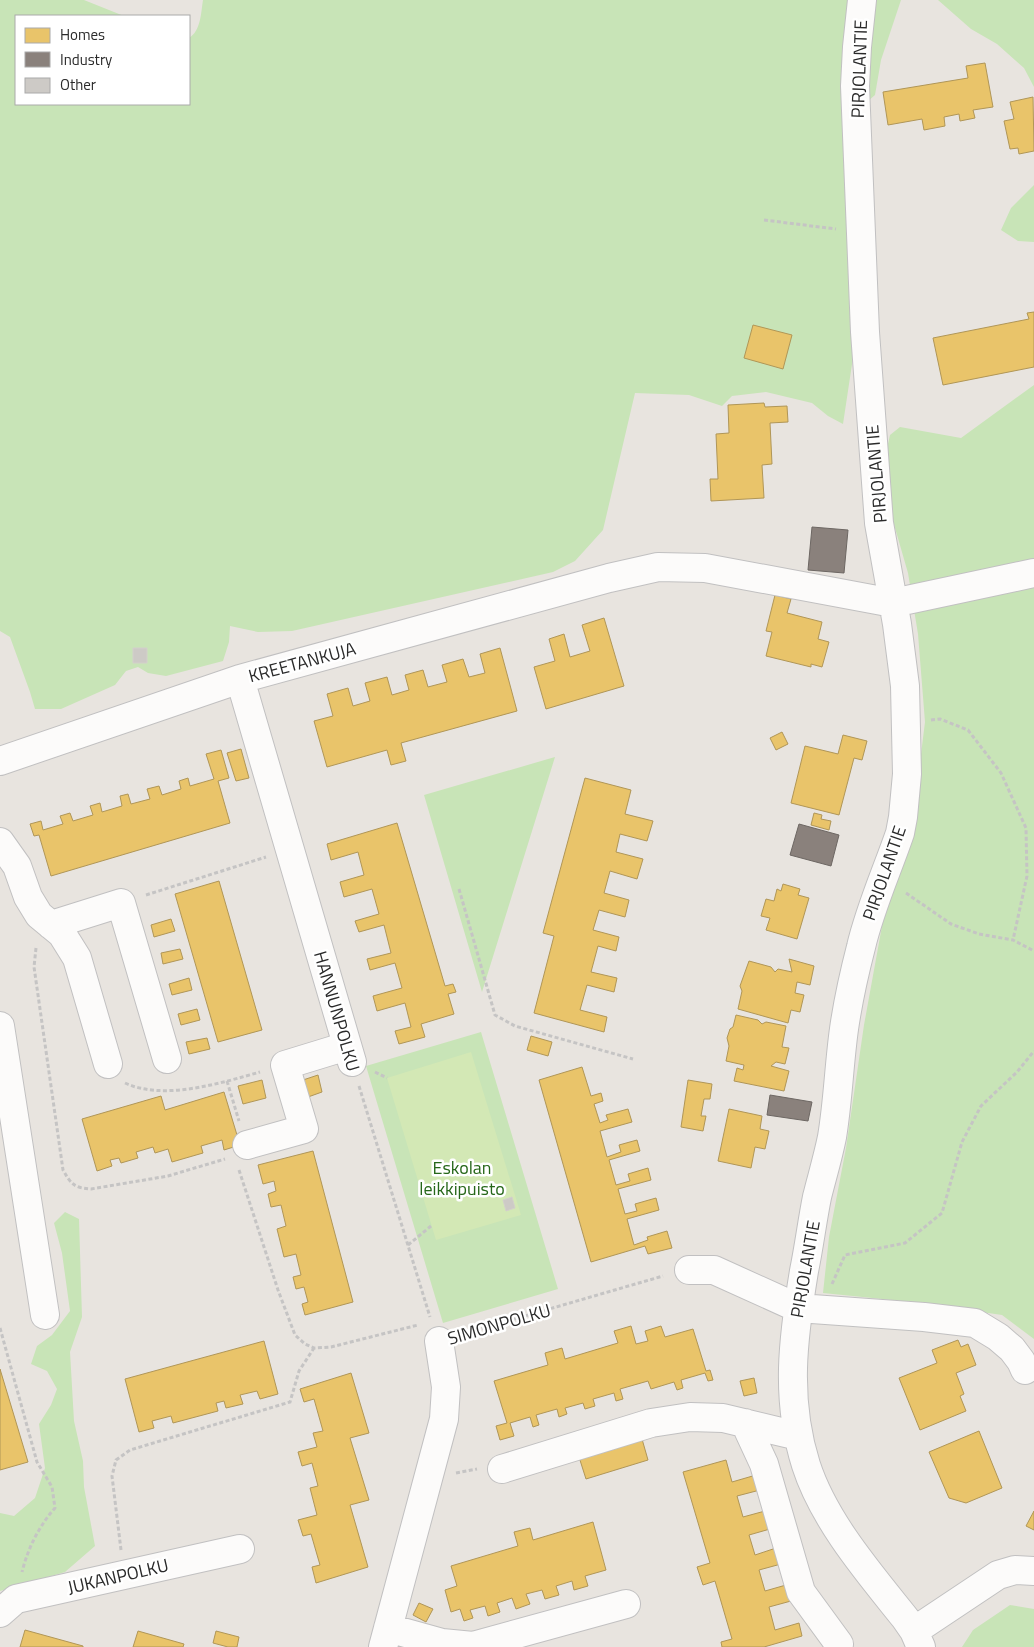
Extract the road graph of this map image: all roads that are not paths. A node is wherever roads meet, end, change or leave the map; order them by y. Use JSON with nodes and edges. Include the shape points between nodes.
{"nodes":[{"id":1,"x":862,"y":0,"type":"edge"},
{"id":2,"x":1034,"y":572,"type":"edge"},
{"id":3,"x":893,"y":603,"type":"junction"},
{"id":4,"x":240,"y":679,"type":"junction"},
{"id":5,"x":0,"y":761,"type":"edge"},
{"id":6,"x":0,"y":842,"type":"edge"},
{"id":7,"x":45,"y":920,"type":"junction"},
{"id":8,"x":0,"y":1026,"type":"edge"},
{"id":9,"x":167,"y":1060,"type":"dead end"},
{"id":10,"x":108,"y":1064,"type":"road end"},
{"id":11,"x":244,"y":1150,"type":"road end"},
{"id":12,"x":689,"y":1270,"type":"road end"},
{"id":13,"x":809,"y":1309,"type":"junction"},
{"id":14,"x":45,"y":1315,"type":"dead end"},
{"id":15,"x":435,"y":1331,"type":"road end"},
{"id":16,"x":1025,"y":1370,"type":"dead end"},
{"id":17,"x":745,"y":1423,"type":"junction"},
{"id":18,"x":798,"y":1436,"type":"junction"},
{"id":19,"x":502,"y":1469,"type":"road end"},
{"id":20,"x":240,"y":1549,"type":"dead end"},
{"id":21,"x":1034,"y":1571,"type":"edge"},
{"id":22,"x":626,"y":1604,"type":"dead end"},
{"id":23,"x":8,"y":1606,"type":"edge"},
{"id":24,"x":386,"y":1638,"type":"edge"},
{"id":25,"x":917,"y":1639,"type":"edge"},
{"id":26,"x":839,"y":1644,"type":"dead end"}],
"edges":[{"from":1,"to":3,"type":"street","name":"PIRJOLANTIE","via":[[855,86],[865,332],[879,522]]},
{"from":2,"to":3,"type":"street"},
{"from":3,"to":4,"type":"street","name":"KREETANKUJA","via":[[705,568],[658,567]]},
{"from":3,"to":13,"type":"street","name":"PIRJOLANTIE","via":[[902,660],[906,721],[904,817],[865,928],[850,997],[832,1138],[816,1202]]},
{"from":4,"to":5,"type":"street","name":"KREETANKUJA"},
{"from":4,"to":11,"type":"street","name":"HANNUNPOLKU","via":[[349,1054],[285,1065],[304,1129]]},
{"from":6,"to":7,"type":"street","via":[[17,866],[28,897]]},
{"from":7,"to":9,"type":"street","via":[[121,902]]},
{"from":7,"to":10,"type":"street","via":[[62,934],[77,958]]},
{"from":8,"to":14,"type":"street"},
{"from":12,"to":13,"type":"street","via":[[714,1270]]},
{"from":13,"to":16,"type":"street","via":[[975,1323],[1012,1349]]},
{"from":13,"to":18,"type":"street","name":"PIRJOLANTIE","via":[[792,1353]]},
{"from":15,"to":24,"type":"street","name":"SIMONPOLKU","via":[[446,1387],[444,1419]]},
{"from":17,"to":18,"type":"street"},
{"from":17,"to":19,"type":"street","via":[[723,1418],[690,1417],[652,1423]]},
{"from":17,"to":26,"type":"street","via":[[764,1464],[801,1592]]},
{"from":18,"to":25,"type":"street","name":"PIRJOLANTIE","via":[[811,1478],[826,1510]]},
{"from":20,"to":23,"type":"street","name":"JUKANPOLKU"},
{"from":21,"to":25,"type":"street","via":[[1014,1570],[998,1575]]},
{"from":22,"to":24,"type":"street","via":[[473,1646]]}]}
